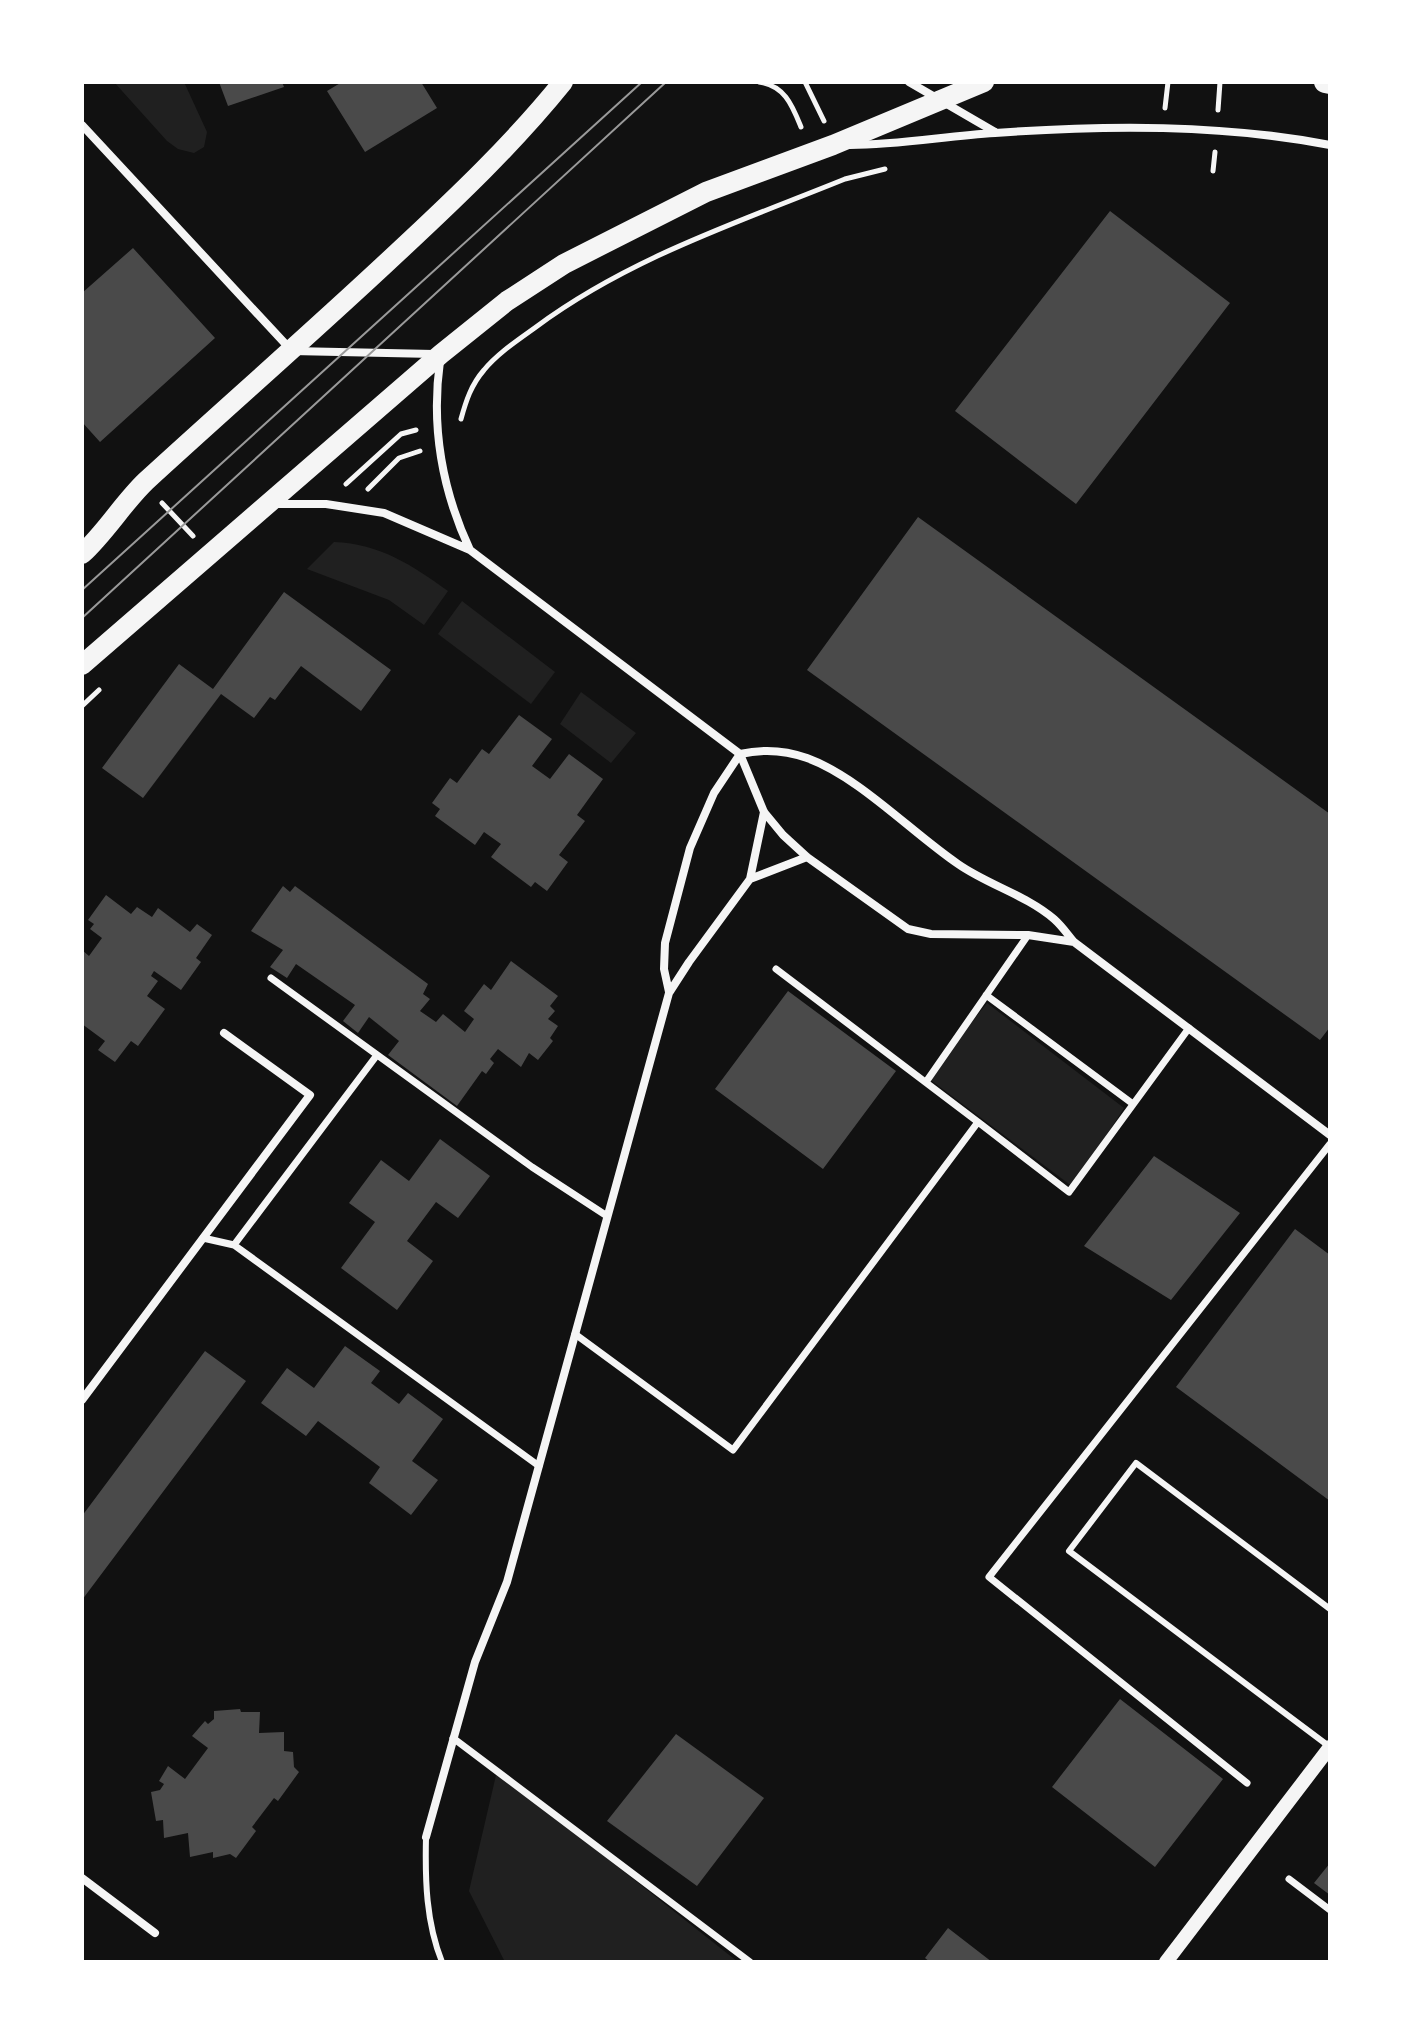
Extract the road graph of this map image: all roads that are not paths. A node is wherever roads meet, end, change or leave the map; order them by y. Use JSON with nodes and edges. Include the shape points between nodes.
{"nodes":[{"id":1,"x":563,"y":82,"type":"edge"},
{"id":2,"x":909,"y":82,"type":"edge"},
{"id":3,"x":984,"y":82,"type":"edge"},
{"id":4,"x":942,"y":100,"type":"junction"},
{"id":5,"x":82,"y":125,"type":"edge"},
{"id":6,"x":996,"y":132,"type":"junction"},
{"id":7,"x":833,"y":145,"type":"junction"},
{"id":8,"x":1330,"y":145,"type":"edge"},
{"id":9,"x":292,"y":351,"type":"junction"},
{"id":10,"x":441,"y":354,"type":"junction"},
{"id":11,"x":267,"y":505,"type":"junction"},
{"id":12,"x":470,"y":550,"type":"junction"},
{"id":13,"x":82,"y":554,"type":"edge"},
{"id":14,"x":82,"y":665,"type":"edge"},
{"id":15,"x":740,"y":754,"type":"junction"},
{"id":16,"x":764,"y":812,"type":"junction"},
{"id":17,"x":807,"y":857,"type":"junction"},
{"id":18,"x":750,"y":879,"type":"junction"},
{"id":19,"x":1028,"y":935,"type":"junction"},
{"id":20,"x":1074,"y":942,"type":"junction"},
{"id":21,"x":776,"y":969,"type":"dead end"},
{"id":22,"x":271,"y":978,"type":"dead end"},
{"id":23,"x":669,"y":993,"type":"junction"},
{"id":24,"x":986,"y":995,"type":"junction"},
{"id":25,"x":1189,"y":1028,"type":"junction"},
{"id":26,"x":224,"y":1033,"type":"dead end"},
{"id":27,"x":377,"y":1055,"type":"junction"},
{"id":28,"x":926,"y":1082,"type":"junction"},
{"id":29,"x":1133,"y":1104,"type":"junction"},
{"id":30,"x":978,"y":1122,"type":"junction"},
{"id":31,"x":1330,"y":1135,"type":"edge"},
{"id":32,"x":1330,"y":1144,"type":"edge"},
{"id":33,"x":607,"y":1216,"type":"junction"},
{"id":34,"x":203,"y":1238,"type":"junction"},
{"id":35,"x":234,"y":1245,"type":"junction"},
{"id":36,"x":575,"y":1334,"type":"junction"},
{"id":37,"x":82,"y":1400,"type":"edge"},
{"id":38,"x":539,"y":1466,"type":"junction"},
{"id":39,"x":1330,"y":1609,"type":"edge"},
{"id":40,"x":453,"y":1738,"type":"junction"},
{"id":41,"x":1330,"y":1747,"type":"edge"},
{"id":42,"x":1247,"y":1783,"type":"dead end"},
{"id":43,"x":426,"y":1837,"type":"joint"},
{"id":44,"x":82,"y":1878,"type":"edge"},
{"id":45,"x":1289,"y":1879,"type":"dead end"},
{"id":46,"x":1330,"y":1910,"type":"edge"},
{"id":47,"x":155,"y":1933,"type":"dead end"},
{"id":48,"x":442,"y":1962,"type":"edge"},
{"id":49,"x":750,"y":1962,"type":"edge"},
{"id":50,"x":1166,"y":1962,"type":"edge"}],
"edges":[{"from":1,"to":9,"type":"main road","via":[[504,151]]},
{"from":2,"to":4,"type":"street"},
{"from":3,"to":4,"type":"main road"},
{"from":4,"to":6,"type":"street"},
{"from":4,"to":7,"type":"main road"},
{"from":5,"to":9,"type":"street"},
{"from":6,"to":7,"type":"street","via":[[887,145]]},
{"from":6,"to":8,"type":"street","via":[[1162,129]]},
{"from":7,"to":10,"type":"main road","via":[[706,192],[601,243],[507,301]]},
{"from":9,"to":10,"type":"street"},
{"from":9,"to":13,"type":"main road","via":[[144,484]]},
{"from":10,"to":11,"type":"main road"},
{"from":10,"to":12,"type":"street","via":[[437,426],[448,491]]},
{"from":11,"to":12,"type":"street","via":[[311,503],[374,511]]},
{"from":11,"to":14,"type":"main road"},
{"from":12,"to":15,"type":"street"},
{"from":15,"to":16,"type":"street"},
{"from":15,"to":20,"type":"street","via":[[793,754],[829,769],[967,870],[1034,904]]},
{"from":15,"to":23,"type":"street","via":[[714,793],[690,848],[665,943]]},
{"from":16,"to":17,"type":"street"},
{"from":16,"to":18,"type":"street"},
{"from":17,"to":18,"type":"street"},
{"from":17,"to":19,"type":"street","via":[[908,929]]},
{"from":18,"to":23,"type":"street"},
{"from":19,"to":20,"type":"street"},
{"from":19,"to":24,"type":"street"},
{"from":20,"to":25,"type":"street"},
{"from":21,"to":28,"type":"street"},
{"from":22,"to":27,"type":"street"},
{"from":23,"to":33,"type":"street"},
{"from":24,"to":28,"type":"street"},
{"from":24,"to":29,"type":"street"},
{"from":25,"to":29,"type":"street"},
{"from":25,"to":31,"type":"street"},
{"from":26,"to":34,"type":"street","via":[[310,1095]]},
{"from":27,"to":33,"type":"street"},
{"from":27,"to":35,"type":"street"},
{"from":28,"to":30,"type":"street"},
{"from":29,"to":30,"type":"street","via":[[1069,1192]]},
{"from":30,"to":36,"type":"street","via":[[733,1450]]},
{"from":32,"to":42,"type":"street","via":[[989,1577]]},
{"from":33,"to":36,"type":"street"},
{"from":34,"to":35,"type":"street"},
{"from":34,"to":37,"type":"street"},
{"from":35,"to":38,"type":"street"},
{"from":36,"to":38,"type":"street"},
{"from":38,"to":40,"type":"street","via":[[507,1582],[475,1662]]},
{"from":39,"to":41,"type":"lane","via":[[1136,1463],[1069,1551]]},
{"from":40,"to":43,"type":"street"},
{"from":40,"to":49,"type":"street"},
{"from":41,"to":50,"type":"street"},
{"from":43,"to":48,"type":"lane","via":[[429,1918]]},
{"from":44,"to":47,"type":"street"},
{"from":45,"to":46,"type":"street"}]}
